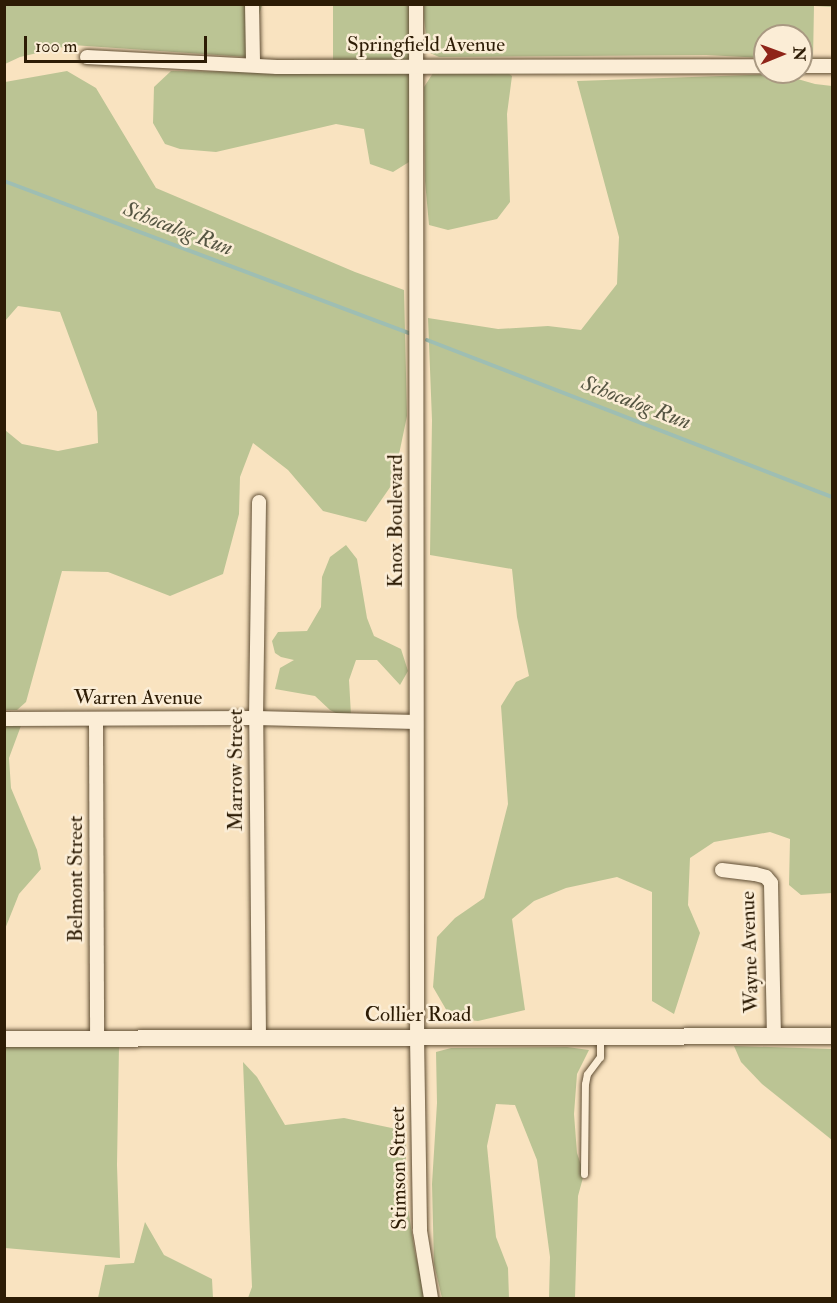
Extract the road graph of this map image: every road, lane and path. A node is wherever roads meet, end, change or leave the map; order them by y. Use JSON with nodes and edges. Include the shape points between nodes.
{"nodes":[{"id":1,"x":252,"y":4,"type":"edge"},
{"id":2,"x":416,"y":4,"type":"edge"},
{"id":3,"x":87,"y":57,"type":"dead end"},
{"id":4,"x":253,"y":64,"type":"junction"},
{"id":5,"x":753,"y":66,"type":"edge"},
{"id":6,"x":813,"y":66,"type":"edge"},
{"id":7,"x":832,"y":66,"type":"edge"},
{"id":8,"x":416,"y":67,"type":"junction"},
{"id":9,"x":259,"y":502,"type":"dead end"},
{"id":10,"x":4,"y":718,"type":"edge"},
{"id":11,"x":256,"y":718,"type":"junction"},
{"id":12,"x":96,"y":719,"type":"junction"},
{"id":13,"x":416,"y":722,"type":"junction"},
{"id":14,"x":722,"y":870,"type":"dead end"},
{"id":15,"x":600,"y":1036,"type":"junction"},
{"id":16,"x":774,"y":1036,"type":"junction"},
{"id":17,"x":832,"y":1036,"type":"edge"},
{"id":18,"x":417,"y":1037,"type":"junction"},
{"id":19,"x":98,"y":1038,"type":"junction"},
{"id":20,"x":259,"y":1038,"type":"junction"},
{"id":21,"x":4,"y":1039,"type":"edge"},
{"id":22,"x":584,"y":1174,"type":"dead end"},
{"id":23,"x":431,"y":1299,"type":"edge"}],
"edges":[{"from":1,"to":4,"type":"street"},
{"from":2,"to":8,"type":"street","name":"Knox Boulevard"},
{"from":3,"to":4,"type":"street","name":"Springfield Avenue"},
{"from":4,"to":8,"type":"street","name":"Springfield Avenue"},
{"from":5,"to":8,"type":"street","name":"Springfield Avenue"},
{"from":6,"to":7,"type":"street"},
{"from":8,"to":13,"type":"street","name":"Knox Boulevard"},
{"from":9,"to":11,"type":"street","name":"Marrow Street"},
{"from":10,"to":12,"type":"street","name":"Warren Avenue"},
{"from":11,"to":12,"type":"street","name":"Warren Avenue"},
{"from":11,"to":13,"type":"street","name":"Warren Avenue"},
{"from":11,"to":20,"type":"street","name":"Marrow Street"},
{"from":12,"to":19,"type":"street","name":"Belmont Street"},
{"from":13,"to":18,"type":"street","name":"Knox Boulevard"},
{"from":14,"to":16,"type":"street","name":"Wayne Avenue","via":[[755,873],[771,883]]},
{"from":15,"to":16,"type":"street","name":"Collier Road"},
{"from":15,"to":18,"type":"street","name":"Collier Road"},
{"from":15,"to":22,"type":"lane","via":[[600,1057],[587,1074],[585,1084]]},
{"from":16,"to":17,"type":"street","name":"Collier Road"},
{"from":18,"to":20,"type":"street","name":"Collier Road"},
{"from":18,"to":23,"type":"street","name":"Stimson Street","via":[[420,1231]]},
{"from":19,"to":20,"type":"street","name":"Collier Road"},
{"from":19,"to":21,"type":"street","name":"Collier Road"}]}
